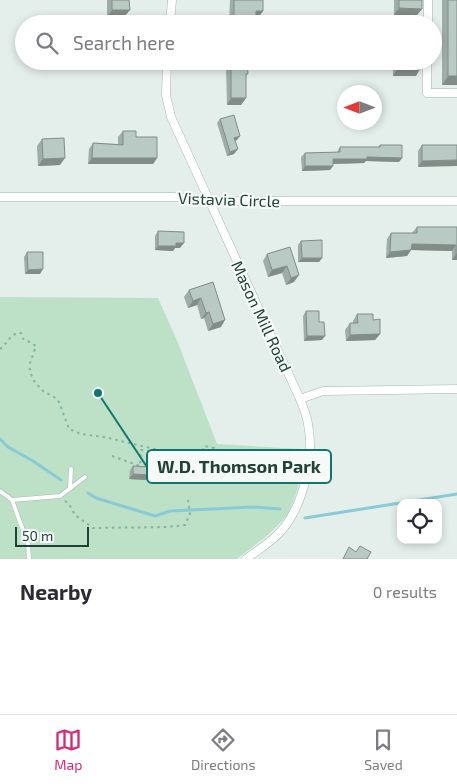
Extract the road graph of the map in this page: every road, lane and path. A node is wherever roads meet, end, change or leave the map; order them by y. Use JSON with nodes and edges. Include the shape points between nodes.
{"nodes":[{"id":1,"x":172,"y":0,"type":"edge"},
{"id":2,"x":428,"y":0,"type":"edge"},
{"id":3,"x":171,"y":15,"type":"edge"},
{"id":4,"x":428,"y":15,"type":"edge"},
{"id":5,"x":167,"y":70,"type":"edge"},
{"id":6,"x":427,"y":70,"type":"edge"},
{"id":7,"x":457,"y":93,"type":"edge"},
{"id":8,"x":0,"y":197,"type":"edge"},
{"id":9,"x":208,"y":200,"type":"junction"},
{"id":10,"x":457,"y":201,"type":"edge"},
{"id":11,"x":0,"y":349,"type":"edge"},
{"id":12,"x":457,"y":389,"type":"edge"},
{"id":13,"x":300,"y":399,"type":"junction"},
{"id":14,"x":204,"y":448,"type":"dead end"},
{"id":15,"x":112,"y":456,"type":"dead end"},
{"id":16,"x":228,"y":459,"type":"junction"},
{"id":17,"x":202,"y":461,"type":"junction"},
{"id":18,"x":140,"y":466,"type":"junction"},
{"id":19,"x":298,"y":466,"type":"dead end"},
{"id":20,"x":71,"y":469,"type":"dead end"},
{"id":21,"x":140,"y":470,"type":"edge"},
{"id":22,"x":85,"y":477,"type":"dead end"},
{"id":23,"x":70,"y":488,"type":"junction"},
{"id":24,"x":0,"y":491,"type":"edge"},
{"id":25,"x":60,"y":496,"type":"junction"},
{"id":26,"x":12,"y":500,"type":"junction"},
{"id":27,"x":188,"y":500,"type":"dead end"},
{"id":28,"x":30,"y":559,"type":"edge"},
{"id":29,"x":246,"y":559,"type":"edge"}],
"edges":[{"from":1,"to":3,"type":"street"},
{"from":2,"to":4,"type":"street"},
{"from":5,"to":9,"type":"street","name":"Mason Mill Road","via":[[166,95],[171,117]]},
{"from":6,"to":7,"type":"street","via":[[427,93]]},
{"from":8,"to":9,"type":"street","name":"Vistavia Circle"},
{"from":9,"to":10,"type":"street","name":"Vistavia Circle"},
{"from":9,"to":13,"type":"street","name":"Mason Mill Road"},
{"from":11,"to":16,"type":"path","via":[[17,332],[36,346],[30,372],[42,391],[59,402],[69,429],[201,460],[204,446],[214,448],[213,457]]},
{"from":12,"to":13,"type":"street","via":[[323,391]]},
{"from":13,"to":29,"type":"street","name":"Mason Mill Road","via":[[308,425],[310,454],[303,490],[284,528]]},
{"from":14,"to":17,"type":"path"},
{"from":15,"to":18,"type":"path"},
{"from":16,"to":17,"type":"path"},
{"from":16,"to":19,"type":"path","via":[[261,459]]},
{"from":17,"to":18,"type":"path","via":[[141,450]]},
{"from":18,"to":21,"type":"path"},
{"from":20,"to":23,"type":"lane"},
{"from":22,"to":23,"type":"lane"},
{"from":23,"to":25,"type":"lane"},
{"from":24,"to":26,"type":"lane"},
{"from":25,"to":26,"type":"lane"},
{"from":25,"to":27,"type":"path","via":[[76,516],[93,528],[185,525],[190,514]]},
{"from":26,"to":28,"type":"lane"}]}
